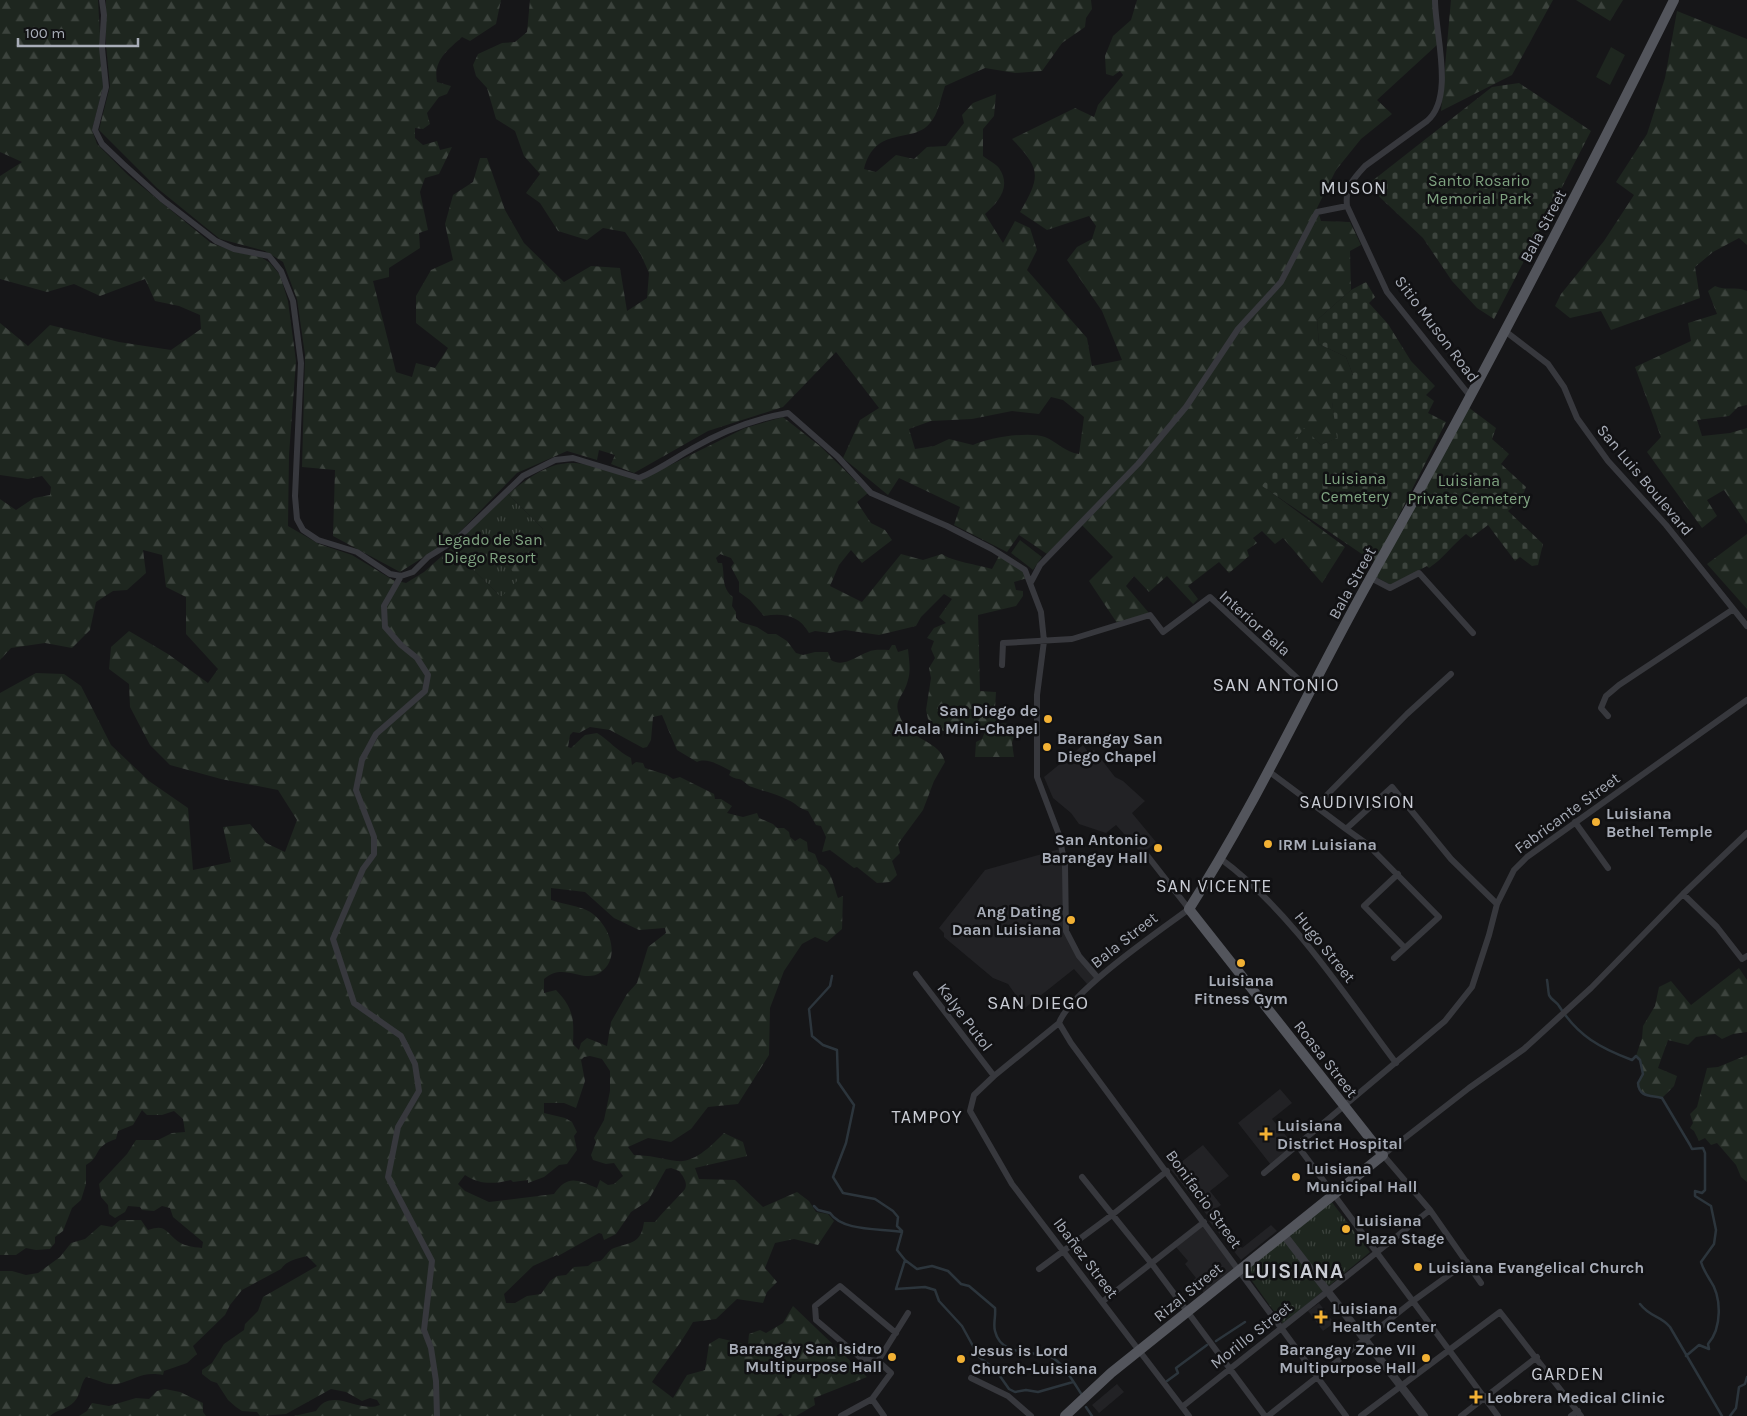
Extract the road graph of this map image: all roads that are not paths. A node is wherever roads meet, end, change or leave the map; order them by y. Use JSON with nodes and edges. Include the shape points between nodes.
{"nodes":[{"id":1,"x":102,"y":0,"type":"edge"},
{"id":2,"x":1435,"y":0,"type":"edge"},
{"id":3,"x":1674,"y":0,"type":"edge"},
{"id":4,"x":1347,"y":206,"type":"junction"},
{"id":5,"x":1505,"y":330,"type":"junction"},
{"id":6,"x":1470,"y":396,"type":"junction"},
{"id":7,"x":401,"y":576,"type":"junction"},
{"id":8,"x":1371,"y":578,"type":"junction"},
{"id":9,"x":1031,"y":582,"type":"junction"},
{"id":10,"x":1732,"y":610,"type":"junction"},
{"id":11,"x":1747,"y":626,"type":"edge"},
{"id":12,"x":1473,"y":633,"type":"dead end"},
{"id":13,"x":1044,"y":641,"type":"junction"},
{"id":14,"x":1002,"y":665,"type":"dead end"},
{"id":15,"x":1451,"y":674,"type":"dead end"},
{"id":16,"x":1311,"y":691,"type":"junction"},
{"id":17,"x":1747,"y":700,"type":"edge"},
{"id":18,"x":1608,"y":716,"type":"dead end"},
{"id":19,"x":1267,"y":770,"type":"junction"},
{"id":20,"x":1316,"y":806,"type":"junction"},
{"id":21,"x":1575,"y":822,"type":"junction"},
{"id":22,"x":1346,"y":829,"type":"junction"},
{"id":23,"x":1747,"y":833,"type":"edge"},
{"id":24,"x":1146,"y":854,"type":"dead end"},
{"id":25,"x":1221,"y":859,"type":"junction"},
{"id":26,"x":1608,"y":868,"type":"dead end"},
{"id":27,"x":1398,"y":874,"type":"junction"},
{"id":28,"x":1682,"y":894,"type":"junction"},
{"id":29,"x":1497,"y":904,"type":"junction"},
{"id":30,"x":1189,"y":909,"type":"junction"},
{"id":31,"x":1405,"y":948,"type":"junction"},
{"id":32,"x":1747,"y":956,"type":"edge"},
{"id":33,"x":1394,"y":958,"type":"dead end"},
{"id":34,"x":916,"y":974,"type":"dead end"},
{"id":35,"x":1098,"y":978,"type":"junction"},
{"id":36,"x":1059,"y":1023,"type":"junction"},
{"id":37,"x":1396,"y":1062,"type":"junction"},
{"id":38,"x":994,"y":1076,"type":"junction"},
{"id":39,"x":1343,"y":1105,"type":"junction"},
{"id":40,"x":970,"y":1111,"type":"joint"},
{"id":41,"x":1297,"y":1146,"type":"junction"},
{"id":42,"x":1382,"y":1155,"type":"junction"},
{"id":43,"x":1167,"y":1171,"type":"junction"},
{"id":44,"x":1264,"y":1173,"type":"dead end"},
{"id":45,"x":1082,"y":1177,"type":"dead end"},
{"id":46,"x":1333,"y":1194,"type":"junction"},
{"id":47,"x":1430,"y":1210,"type":"junction"},
{"id":48,"x":1112,"y":1215,"type":"junction"},
{"id":49,"x":1204,"y":1222,"type":"junction"},
{"id":50,"x":1284,"y":1235,"type":"junction"},
{"id":51,"x":1063,"y":1252,"type":"junction"},
{"id":52,"x":1375,"y":1252,"type":"junction"},
{"id":53,"x":1467,"y":1262,"type":"junction"},
{"id":54,"x":1152,"y":1264,"type":"junction"},
{"id":55,"x":1039,"y":1269,"type":"dead end"},
{"id":56,"x":1239,"y":1270,"type":"junction"},
{"id":57,"x":1481,"y":1283,"type":"dead end"},
{"id":58,"x":1328,"y":1292,"type":"junction"},
{"id":59,"x":1413,"y":1301,"type":"junction"},
{"id":60,"x":1102,"y":1302,"type":"junction"},
{"id":61,"x":1188,"y":1311,"type":"junction"},
{"id":62,"x":908,"y":1313,"type":"dead end"},
{"id":63,"x":1283,"y":1328,"type":"junction"},
{"id":64,"x":896,"y":1333,"type":"junction"},
{"id":65,"x":1366,"y":1340,"type":"junction"},
{"id":66,"x":1140,"y":1350,"type":"junction"},
{"id":67,"x":1450,"y":1350,"type":"junction"},
{"id":68,"x":1537,"y":1357,"type":"junction"},
{"id":69,"x":878,"y":1361,"type":"junction"},
{"id":70,"x":1230,"y":1368,"type":"junction"},
{"id":71,"x":1317,"y":1377,"type":"junction"},
{"id":72,"x":971,"y":1378,"type":"dead end"},
{"id":73,"x":1401,"y":1387,"type":"junction"},
{"id":74,"x":1485,"y":1398,"type":"junction"},
{"id":75,"x":872,"y":1399,"type":"junction"},
{"id":76,"x":1182,"y":1406,"type":"junction"},
{"id":77,"x":1579,"y":1414,"type":"edge"},
{"id":78,"x":437,"y":1416,"type":"edge"},
{"id":79,"x":841,"y":1416,"type":"edge"},
{"id":80,"x":884,"y":1416,"type":"edge"},
{"id":81,"x":1031,"y":1416,"type":"edge"},
{"id":82,"x":1065,"y":1416,"type":"edge"},
{"id":83,"x":1189,"y":1416,"type":"edge"},
{"id":84,"x":1267,"y":1416,"type":"edge"},
{"id":85,"x":1346,"y":1416,"type":"edge"},
{"id":86,"x":1362,"y":1416,"type":"edge"},
{"id":87,"x":1424,"y":1416,"type":"edge"},
{"id":88,"x":1461,"y":1416,"type":"edge"},
{"id":89,"x":1498,"y":1416,"type":"edge"},
{"id":90,"x":1571,"y":1416,"type":"edge"}],
"edges":[{"from":1,"to":7,"type":"street","via":[[106,88],[95,130],[102,144],[163,200],[216,241],[234,249],[269,256],[281,271],[293,301],[301,363],[295,496],[297,519],[303,530],[318,540],[357,552],[390,574]]},
{"from":2,"to":4,"type":"street","via":[[1441,65],[1435,115],[1356,175],[1346,193]]},
{"from":3,"to":5,"type":"main road","name":"Bala Street"},
{"from":4,"to":6,"type":"street","name":"Sitio Muson Road","via":[[1388,292]]},
{"from":4,"to":9,"type":"street","via":[[1317,212],[1281,282],[1238,329],[1186,407],[1138,464],[1040,565]]},
{"from":5,"to":6,"type":"main road","name":"Bala Street"},
{"from":5,"to":10,"type":"street","name":"San Luis Boulevard","via":[[1548,364],[1564,387],[1577,418],[1608,461],[1666,525]]},
{"from":6,"to":8,"type":"main road","name":"Bala Street"},
{"from":7,"to":9,"type":"street","via":[[413,572],[428,557],[457,539],[523,476],[555,460],[572,458],[639,478],[749,421],[788,413],[871,493],[992,549],[1025,570]]},
{"from":7,"to":78,"type":"street","via":[[384,606],[385,627],[417,658],[428,675],[425,691],[376,734],[362,760],[356,790],[374,837],[374,854],[362,869],[332,939],[354,1004],[401,1036],[415,1064],[419,1091],[398,1127],[388,1177],[432,1261],[424,1330],[431,1348],[436,1381]]},
{"from":8,"to":12,"type":"street","via":[[1390,588],[1419,573]]},
{"from":8,"to":16,"type":"main road","name":"Bala Street"},
{"from":9,"to":13,"type":"street","via":[[1041,612]]},
{"from":10,"to":11,"type":"street","name":"San Luis Boulevard"},
{"from":10,"to":18,"type":"street","via":[[1618,684],[1606,696],[1601,708]]},
{"from":13,"to":14,"type":"street","via":[[1003,644]]},
{"from":13,"to":16,"type":"street","name":"Interior Bala","via":[[1072,639],[1150,615],[1164,632],[1210,597]]},
{"from":13,"to":35,"type":"street","via":[[1037,695],[1037,777],[1060,835],[1064,857],[1066,931],[1079,956]]},
{"from":15,"to":20,"type":"street"},
{"from":16,"to":19,"type":"main road","name":"Bala Street"},
{"from":17,"to":21,"type":"street","name":"Fabricante Street"},
{"from":19,"to":20,"type":"street"},
{"from":19,"to":25,"type":"main road","name":"Bala Street"},
{"from":20,"to":22,"type":"street"},
{"from":21,"to":26,"type":"street"},
{"from":21,"to":29,"type":"street","name":"Fabricante Street","via":[[1514,870]]},
{"from":22,"to":27,"type":"street"},
{"from":22,"to":29,"type":"street","via":[[1392,787],[1451,859]]},
{"from":23,"to":28,"type":"street"},
{"from":24,"to":30,"type":"street","name":"Roasa Street"},
{"from":25,"to":30,"type":"main road","name":"Bala Street"},
{"from":25,"to":37,"type":"street","name":"Hugo Street","via":[[1243,875],[1277,910]]},
{"from":27,"to":31,"type":"street","via":[[1364,906]]},
{"from":27,"to":31,"type":"street","via":[[1439,917]]},
{"from":28,"to":32,"type":"street","via":[[1716,927],[1742,959]]},
{"from":28,"to":42,"type":"street","via":[[1591,988],[1524,1049]]},
{"from":29,"to":37,"type":"street","name":"Fabricante Street","via":[[1472,987],[1445,1021]]},
{"from":30,"to":35,"type":"street","name":"Bala Street"},
{"from":30,"to":39,"type":"main road","name":"Roasa Street"},
{"from":31,"to":33,"type":"street"},
{"from":34,"to":38,"type":"street","name":"Kalye Putol"},
{"from":35,"to":36,"type":"street","name":"Bala Street","via":[[1062,1014]]},
{"from":36,"to":38,"type":"street","name":"Bala Street"},
{"from":36,"to":43,"type":"street","name":"Bonifacio Street"},
{"from":37,"to":39,"type":"street","name":"Fabricante Street"},
{"from":38,"to":40,"type":"street","name":"Bala Street","via":[[974,1095]]},
{"from":39,"to":41,"type":"street","name":"Fabricante Street"},
{"from":39,"to":42,"type":"main road","name":"Roasa Street"},
{"from":40,"to":51,"type":"street","name":"Ibañez Street","via":[[1012,1184]]},
{"from":41,"to":44,"type":"street","name":"Fabricante Street"},
{"from":41,"to":46,"type":"street"},
{"from":42,"to":46,"type":"main road","name":"Rizal Street"},
{"from":42,"to":47,"type":"street","name":"Roasa Street"},
{"from":43,"to":48,"type":"street"},
{"from":43,"to":49,"type":"street","name":"Bonifacio Street"},
{"from":45,"to":48,"type":"street"},
{"from":46,"to":50,"type":"main road","name":"Rizal Street"},
{"from":46,"to":52,"type":"street"},
{"from":47,"to":52,"type":"street","name":"Morillo Street"},
{"from":47,"to":53,"type":"street","name":"Roasa Street"},
{"from":48,"to":51,"type":"street"},
{"from":48,"to":54,"type":"street"},
{"from":49,"to":54,"type":"street"},
{"from":49,"to":56,"type":"street","name":"Bonifacio Street"},
{"from":50,"to":56,"type":"main road","name":"Rizal Street"},
{"from":50,"to":58,"type":"street"},
{"from":51,"to":55,"type":"street"},
{"from":51,"to":60,"type":"street","name":"Ibañez Street"},
{"from":52,"to":58,"type":"street","name":"Morillo Street"},
{"from":52,"to":59,"type":"street"},
{"from":53,"to":57,"type":"street","name":"Roasa Street"},
{"from":53,"to":59,"type":"street"},
{"from":54,"to":60,"type":"street"},
{"from":54,"to":61,"type":"street"},
{"from":56,"to":61,"type":"main road","name":"Rizal Street"},
{"from":56,"to":63,"type":"street","name":"Bonifacio Street"},
{"from":58,"to":63,"type":"street","name":"Morillo Street"},
{"from":58,"to":65,"type":"street"},
{"from":59,"to":65,"type":"street"},
{"from":59,"to":67,"type":"street"},
{"from":60,"to":66,"type":"street","name":"Ibañez Street"},
{"from":61,"to":66,"type":"main road","name":"Rizal Street"},
{"from":61,"to":70,"type":"street"},
{"from":62,"to":64,"type":"street"},
{"from":63,"to":70,"type":"street","name":"Morillo Street"},
{"from":63,"to":71,"type":"street","name":"Bonifacio Street"},
{"from":64,"to":69,"type":"street"},
{"from":64,"to":69,"type":"street","via":[[840,1286],[815,1306],[816,1320],[862,1359]]},
{"from":65,"to":71,"type":"street"},
{"from":65,"to":73,"type":"street"},
{"from":66,"to":76,"type":"street","name":"Ibañez Street"},
{"from":66,"to":82,"type":"main road","name":"Rizal Street"},
{"from":67,"to":68,"type":"street","via":[[1500,1312]]},
{"from":67,"to":73,"type":"street"},
{"from":67,"to":74,"type":"street"},
{"from":68,"to":74,"type":"street"},
{"from":68,"to":77,"type":"street"},
{"from":69,"to":75,"type":"street","via":[[891,1373]]},
{"from":70,"to":76,"type":"street","name":"Morillo Street"},
{"from":70,"to":84,"type":"street"},
{"from":71,"to":84,"type":"street"},
{"from":71,"to":85,"type":"street","name":"Bonifacio Street"},
{"from":72,"to":81,"type":"street","via":[[1008,1396]]},
{"from":73,"to":86,"type":"street"},
{"from":73,"to":87,"type":"street"},
{"from":74,"to":88,"type":"street"},
{"from":74,"to":89,"type":"street"},
{"from":75,"to":79,"type":"street"},
{"from":75,"to":80,"type":"street"},
{"from":76,"to":83,"type":"street","name":"Ibañez Street"},
{"from":77,"to":90,"type":"street"}]}
